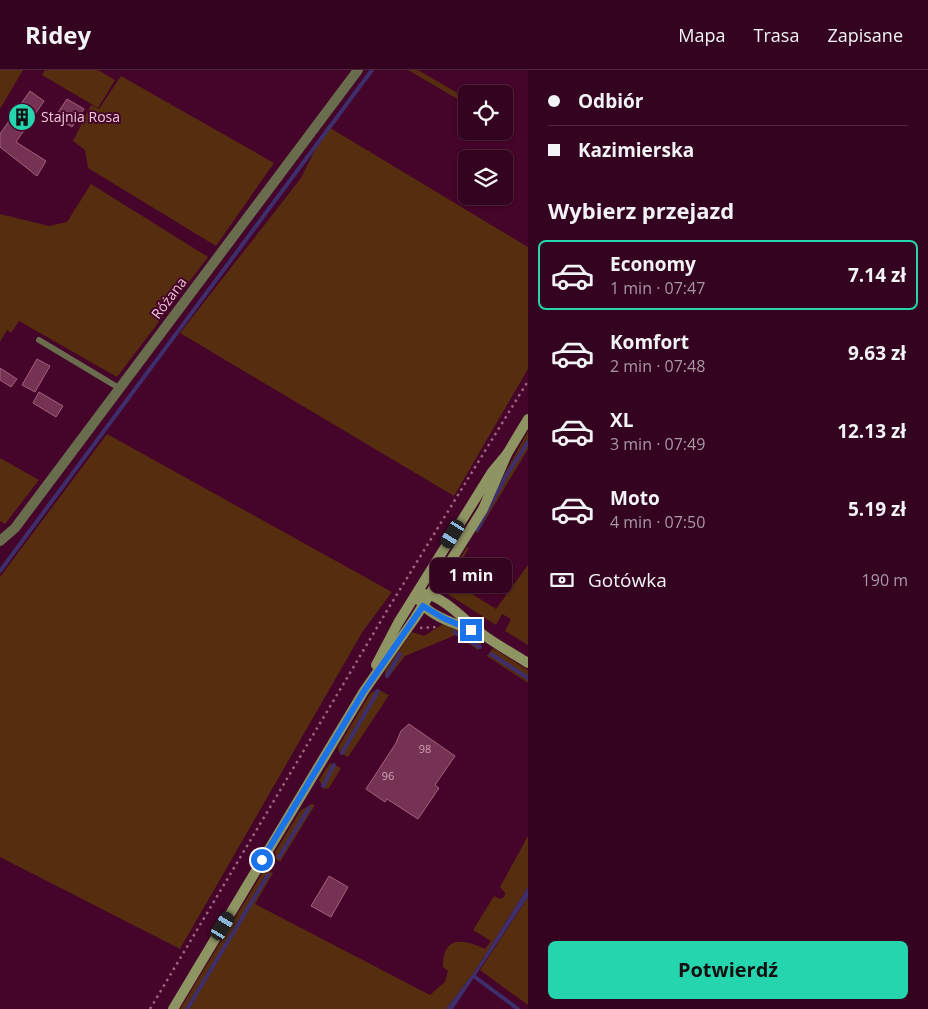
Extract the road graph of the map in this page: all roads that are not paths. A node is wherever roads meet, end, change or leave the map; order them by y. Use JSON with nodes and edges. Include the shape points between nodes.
{"nodes":[{"id":1,"x":358,"y":70,"type":"edge"},
{"id":2,"x":39,"y":340,"type":"dead end"},
{"id":3,"x":119,"y":388,"type":"junction"},
{"id":4,"x":528,"y":419,"type":"edge"},
{"id":5,"x":507,"y":454,"type":"junction"},
{"id":6,"x":0,"y":541,"type":"edge"},
{"id":7,"x":416,"y":594,"type":"junction"},
{"id":8,"x":430,"y":594,"type":"junction"},
{"id":9,"x":423,"y":606,"type":"junction"},
{"id":10,"x":484,"y":635,"type":"junction"},
{"id":11,"x":528,"y":663,"type":"edge"},
{"id":12,"x":364,"y":691,"type":"junction"},
{"id":13,"x":173,"y":1009,"type":"edge"}],
"edges":[{"from":1,"to":3,"type":"street","name":"Różana"},
{"from":2,"to":3,"type":"lane"},
{"from":3,"to":6,"type":"street","name":"Różana","via":[[15,528]]},
{"from":4,"to":5,"type":"street"},
{"from":5,"to":7,"type":"street","via":[[492,472]]},
{"from":5,"to":8,"type":"street","via":[[482,509]]},
{"from":7,"to":8,"type":"street"},
{"from":7,"to":9,"type":"street"},
{"from":7,"to":12,"type":"street"},
{"from":8,"to":9,"type":"street"},
{"from":8,"to":10,"type":"street"},
{"from":9,"to":10,"type":"street"},
{"from":9,"to":12,"type":"street"},
{"from":10,"to":11,"type":"street"},
{"from":12,"to":13,"type":"street"}]}
